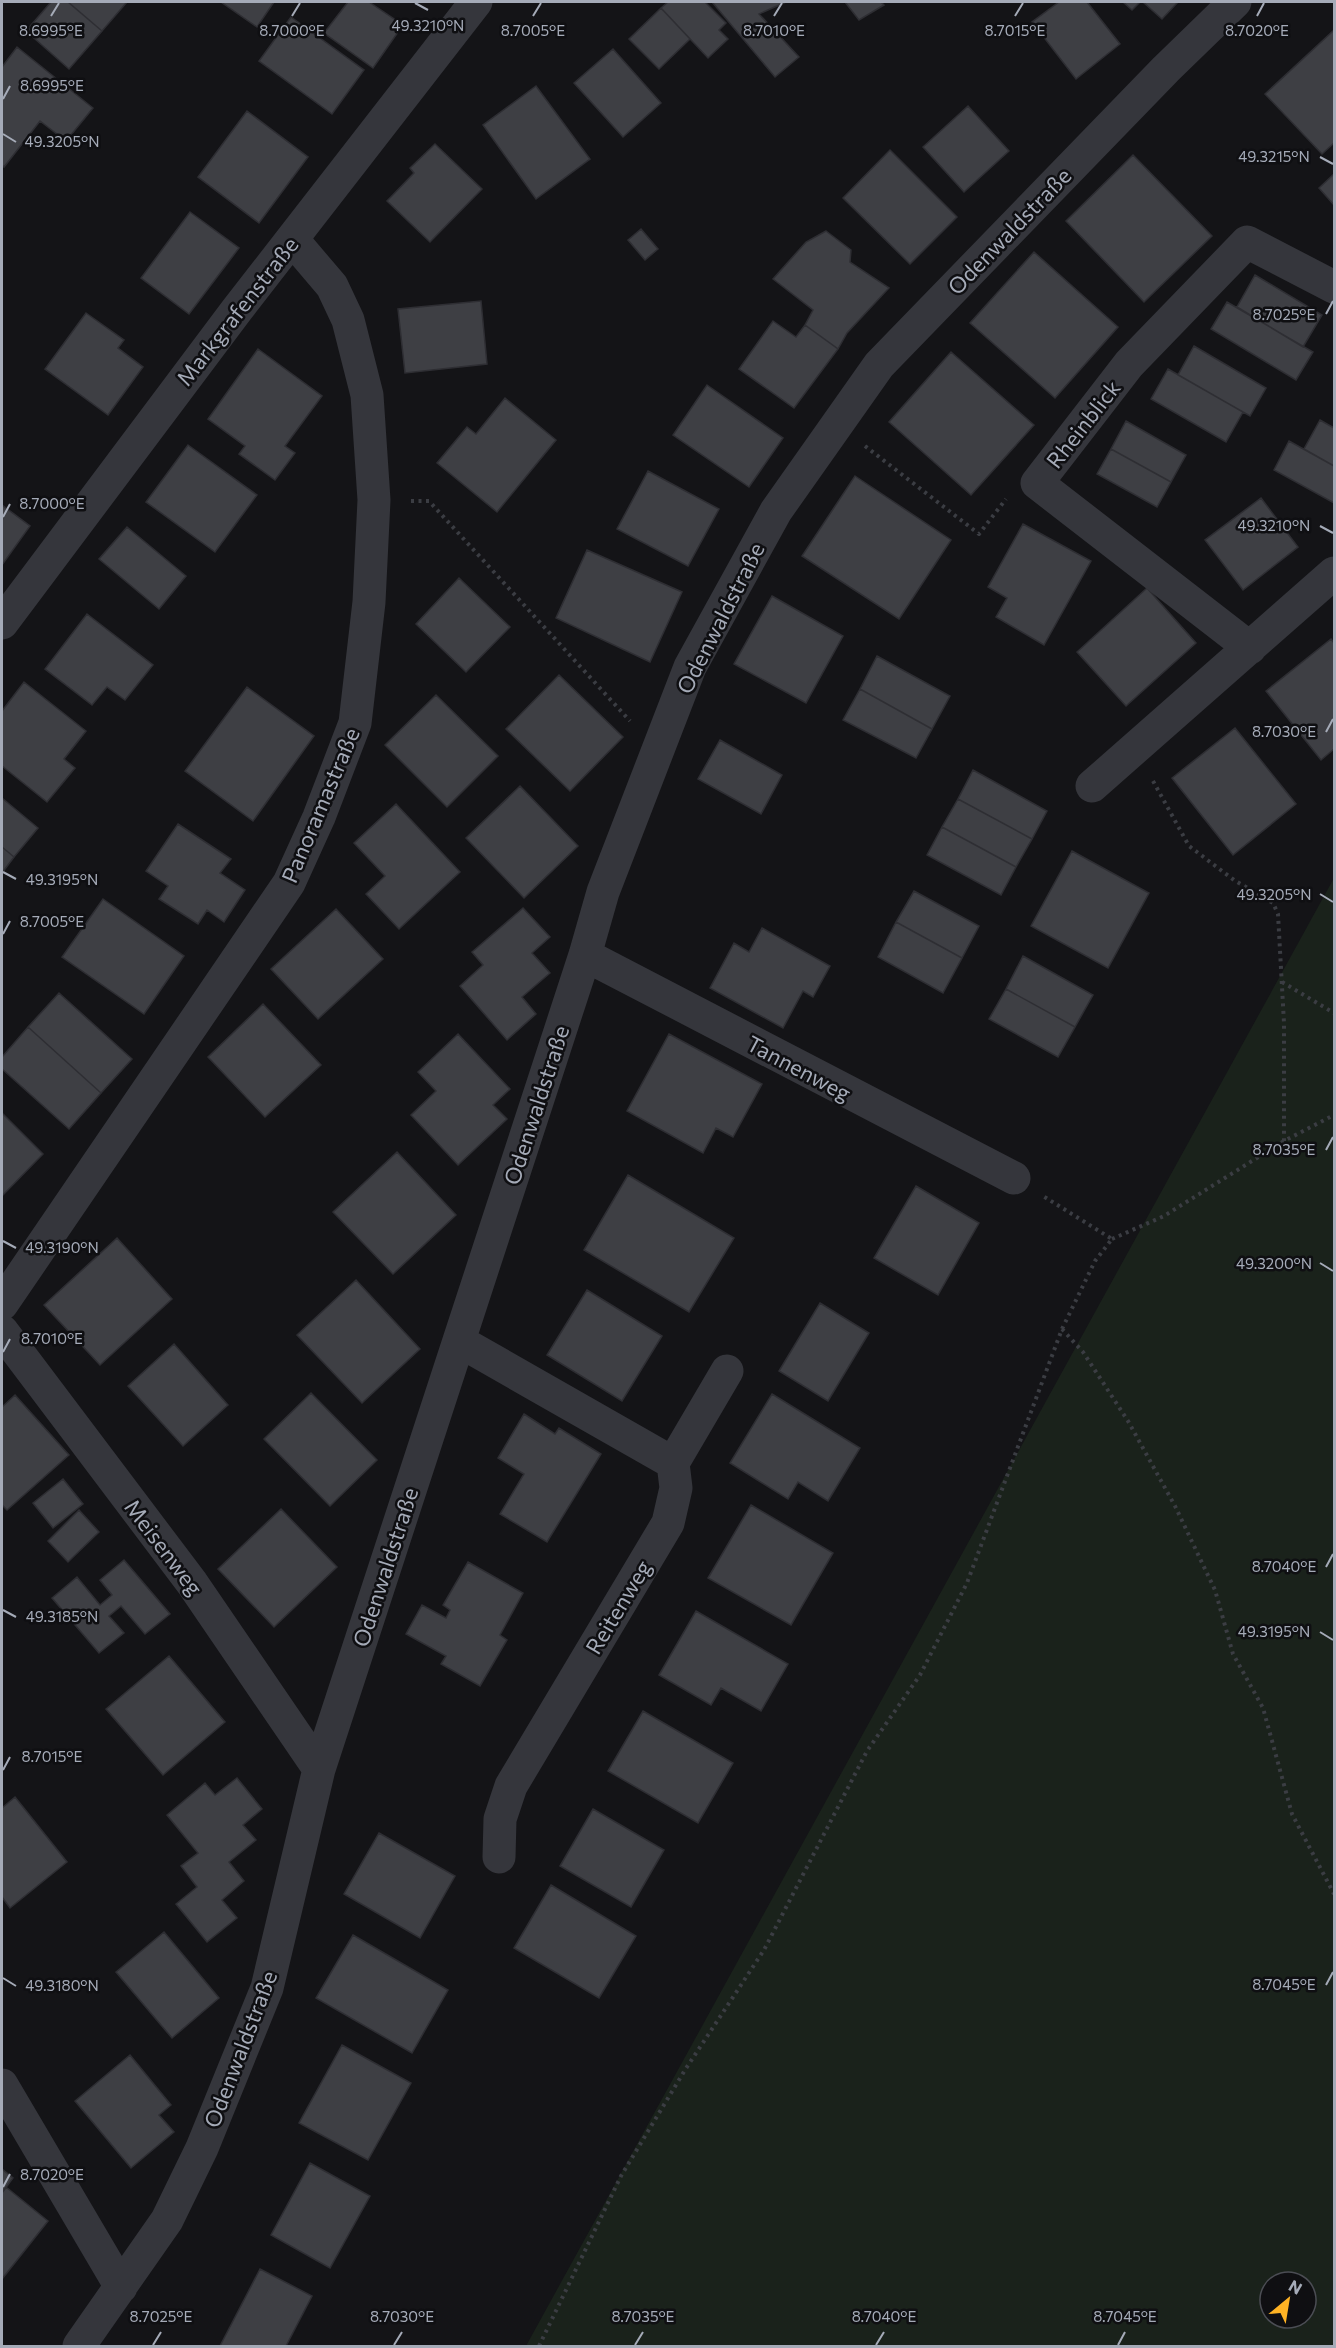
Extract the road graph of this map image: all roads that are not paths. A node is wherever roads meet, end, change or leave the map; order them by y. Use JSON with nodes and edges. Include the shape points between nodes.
{"nodes":[{"id":1,"x":476,"y":2,"type":"edge"},
{"id":2,"x":1235,"y":2,"type":"edge"},
{"id":3,"x":292,"y":239,"type":"junction"},
{"id":4,"x":1335,"y":287,"type":"edge"},
{"id":5,"x":1335,"y":573,"type":"edge"},
{"id":6,"x":2,"y":623,"type":"edge"},
{"id":7,"x":1250,"y":648,"type":"junction"},
{"id":8,"x":1092,"y":786,"type":"dead end"},
{"id":9,"x":585,"y":955,"type":"junction"},
{"id":10,"x":1014,"y":1178,"type":"road end"},
{"id":11,"x":2,"y":1304,"type":"edge"},
{"id":12,"x":2,"y":1331,"type":"edge"},
{"id":13,"x":459,"y":1341,"type":"junction"},
{"id":14,"x":727,"y":1371,"type":"dead end"},
{"id":15,"x":673,"y":1464,"type":"junction"},
{"id":16,"x":320,"y":1769,"type":"junction"},
{"id":17,"x":499,"y":1857,"type":"dead end"},
{"id":18,"x":2,"y":2085,"type":"edge"},
{"id":19,"x":121,"y":2287,"type":"junction"},
{"id":20,"x":79,"y":2346,"type":"edge"}],
"edges":[{"from":1,"to":3,"type":"street","name":"Markgrafenstraße"},
{"from":2,"to":9,"type":"street","name":"Odenwaldstraße","via":[[879,365],[776,511],[690,667],[603,892]]},
{"from":3,"to":6,"type":"street","name":"Markgrafenstraße"},
{"from":3,"to":11,"type":"street","name":"Panoramastraße","via":[[332,286],[348,320],[367,395],[374,500],[369,602],[355,723],[289,884]]},
{"from":4,"to":7,"type":"street","name":"Rheinblick","via":[[1247,242],[1129,364],[1037,483]]},
{"from":5,"to":7,"type":"street"},
{"from":7,"to":8,"type":"street"},
{"from":9,"to":10,"type":"street","name":"Tannenweg"},
{"from":9,"to":13,"type":"street","name":"Odenwaldstraße"},
{"from":12,"to":16,"type":"street","name":"Meisenweg","via":[[192,1583]]},
{"from":13,"to":15,"type":"street"},
{"from":13,"to":16,"type":"street","name":"Odenwaldstraße"},
{"from":14,"to":15,"type":"street"},
{"from":15,"to":17,"type":"street","name":"Reitenweg","via":[[676,1488],[668,1523],[511,1786],[501,1819]]},
{"from":16,"to":19,"type":"street","name":"Odenwaldstraße","via":[[267,1988],[192,2169],[167,2220]]},
{"from":18,"to":19,"type":"street"},
{"from":19,"to":20,"type":"street","name":"Odenwaldstraße"}]}
